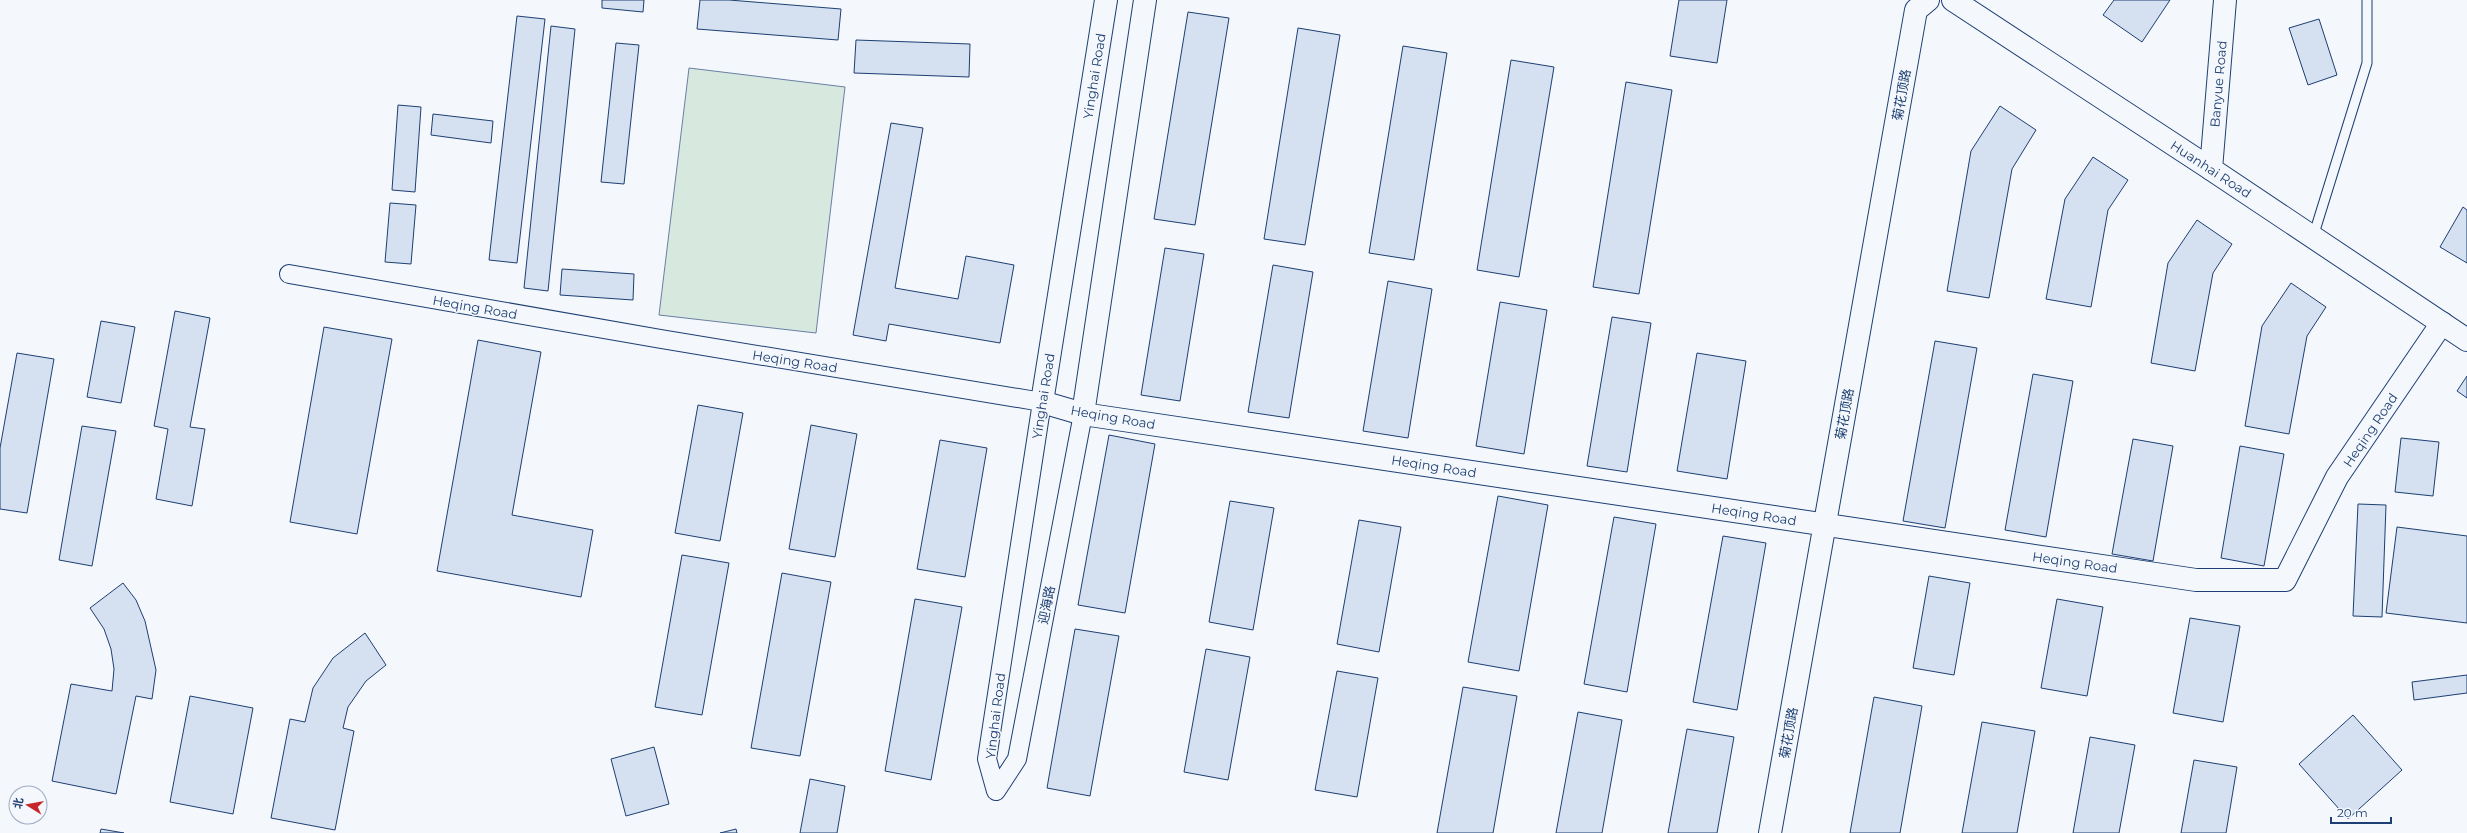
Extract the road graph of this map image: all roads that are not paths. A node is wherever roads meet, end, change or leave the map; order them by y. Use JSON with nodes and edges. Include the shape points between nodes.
{"nodes":[{"id":1,"x":1106,"y":0,"type":"edge"},
{"id":2,"x":1145,"y":0,"type":"edge"},
{"id":3,"x":1928,"y":0,"type":"edge"},
{"id":4,"x":1953,"y":0,"type":"edge"},
{"id":5,"x":2225,"y":0,"type":"edge"},
{"id":6,"x":2366,"y":0,"type":"edge"},
{"id":7,"x":2211,"y":168,"type":"junction"},
{"id":8,"x":2313,"y":237,"type":"junction"},
{"id":9,"x":289,"y":274,"type":"dead end"},
{"id":10,"x":2442,"y":323,"type":"junction"},
{"id":11,"x":2467,"y":340,"type":"edge"},
{"id":12,"x":1042,"y":402,"type":"junction"},
{"id":13,"x":1083,"y":414,"type":"junction"},
{"id":14,"x":1825,"y":525,"type":"junction"},
{"id":15,"x":1770,"y":833,"type":"edge"}],
"edges":[{"from":1,"to":12,"type":"street","name":"Yinghai Road"},
{"from":2,"to":13,"type":"street","name":"Yinghai Road"},
{"from":3,"to":14,"type":"street","name":"菊花顶路","via":[[1916,10]]},
{"from":4,"to":7,"type":"street","name":"Huanhai Road"},
{"from":5,"to":7,"type":"street","name":"Banyue Road"},
{"from":6,"to":8,"type":"lane","via":[[2367,63]]},
{"from":7,"to":8,"type":"street","name":"Huanhai Road"},
{"from":8,"to":10,"type":"street","name":"Huanhai Road"},
{"from":9,"to":12,"type":"street","name":"Heqing Road"},
{"from":10,"to":11,"type":"street","name":"Huanhai Road"},
{"from":10,"to":14,"type":"street","name":"Heqing Road","via":[[2338,477],[2286,580],[2196,580]]},
{"from":12,"to":13,"type":"street","name":"Heqing Road"},
{"from":12,"to":13,"type":"street","name":"Yinghai Road","via":[[987,759],[996,791],[1017,759]]},
{"from":13,"to":14,"type":"street","name":"Heqing Road"},
{"from":14,"to":15,"type":"street","name":"菊花顶路"}]}
